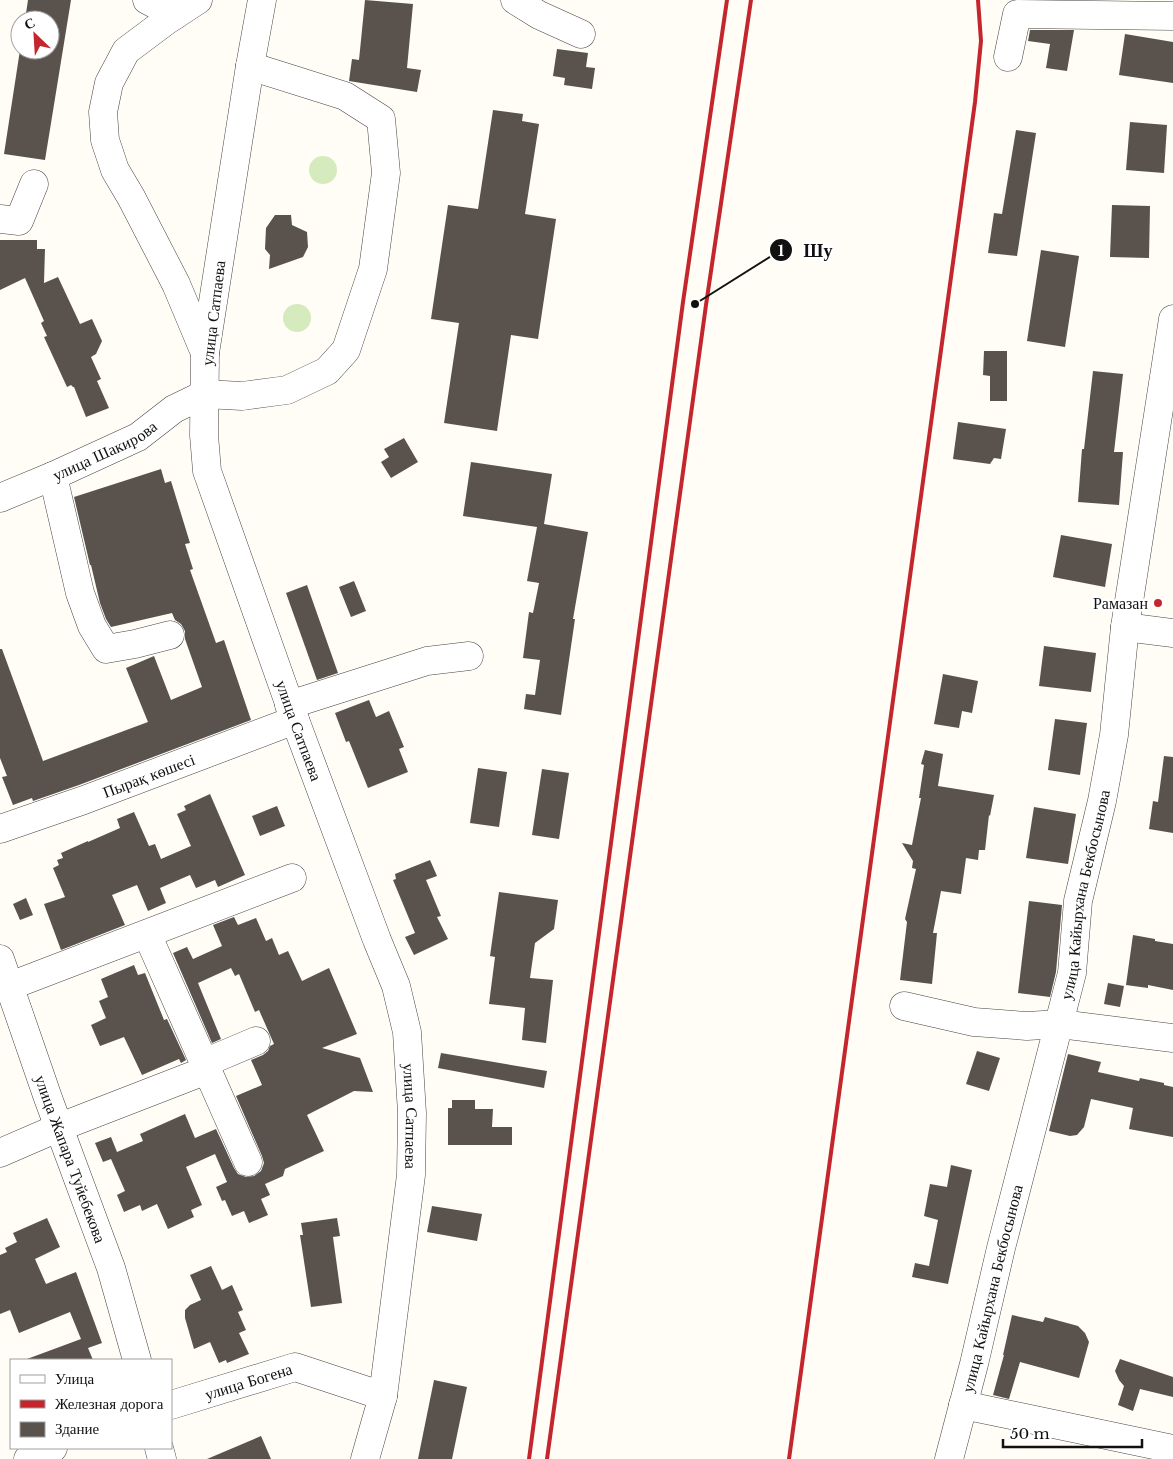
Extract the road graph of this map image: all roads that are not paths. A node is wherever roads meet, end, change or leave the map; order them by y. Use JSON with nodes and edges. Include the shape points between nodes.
{"nodes":[{"id":1,"x":148,"y":0,"type":"edge"},
{"id":2,"x":198,"y":0,"type":"edge"},
{"id":3,"x":262,"y":0,"type":"edge"},
{"id":4,"x":515,"y":0,"type":"edge"},
{"id":5,"x":175,"y":15,"type":"junction"},
{"id":6,"x":1173,"y":16,"type":"edge"},
{"id":7,"x":581,"y":34,"type":"dead end"},
{"id":8,"x":1008,"y":57,"type":"dead end"},
{"id":9,"x":250,"y":66,"type":"junction"},
{"id":10,"x":34,"y":184,"type":"dead end"},
{"id":11,"x":0,"y":219,"type":"edge"},
{"id":12,"x":1173,"y":319,"type":"edge"},
{"id":13,"x":205,"y":353,"type":"junction"},
{"id":14,"x":205,"y":394,"type":"junction"},
{"id":15,"x":53,"y":476,"type":"junction"},
{"id":16,"x":0,"y":498,"type":"edge"},
{"id":17,"x":1125,"y":628,"type":"junction"},
{"id":18,"x":1173,"y":633,"type":"edge"},
{"id":19,"x":170,"y":635,"type":"dead end"},
{"id":20,"x":469,"y":656,"type":"dead end"},
{"id":21,"x":292,"y":712,"type":"junction"},
{"id":22,"x":0,"y":829,"type":"edge"},
{"id":23,"x":292,"y":878,"type":"dead end"},
{"id":24,"x":147,"y":934,"type":"junction"},
{"id":25,"x":0,"y":959,"type":"edge"},
{"id":26,"x":10,"y":986,"type":"junction"},
{"id":27,"x":904,"y":1006,"type":"dead end"},
{"id":28,"x":1060,"y":1024,"type":"junction"},
{"id":29,"x":1173,"y":1038,"type":"edge"},
{"id":30,"x":256,"y":1042,"type":"dead end"},
{"id":31,"x":206,"y":1066,"type":"junction"},
{"id":32,"x":60,"y":1127,"type":"junction"},
{"id":33,"x":0,"y":1153,"type":"edge"},
{"id":34,"x":248,"y":1162,"type":"dead end"},
{"id":35,"x":137,"y":1359,"type":"edge"},
{"id":36,"x":383,"y":1396,"type":"junction"},
{"id":37,"x":172,"y":1405,"type":"edge"},
{"id":38,"x":963,"y":1405,"type":"junction"},
{"id":39,"x":51,"y":1449,"type":"edge"},
{"id":40,"x":1173,"y":1449,"type":"edge"},
{"id":41,"x":28,"y":1459,"type":"edge"},
{"id":42,"x":365,"y":1459,"type":"edge"},
{"id":43,"x":949,"y":1459,"type":"edge"}],
"edges":[{"from":1,"to":5,"type":"street"},
{"from":2,"to":5,"type":"street"},
{"from":3,"to":9,"type":"street","name":"улица Сатпаева"},
{"from":4,"to":7,"type":"street","via":[[538,15]]},
{"from":5,"to":13,"type":"street","via":[[126,50],[109,83],[103,112],[105,140],[115,170],[176,284]]},
{"from":6,"to":8,"type":"street","via":[[1017,14]]},
{"from":9,"to":13,"type":"street","name":"улица Сатпаева"},
{"from":9,"to":14,"type":"street","via":[[346,96],[381,119],[386,173],[374,268],[346,350],[327,371],[287,390],[242,396]]},
{"from":10,"to":11,"type":"street","via":[[19,221]]},
{"from":12,"to":17,"type":"street","name":"улица Кайырхана Бекбосынова"},
{"from":13,"to":14,"type":"street","name":"улица Сатпаева"},
{"from":14,"to":15,"type":"street","name":"улица Шакирова","via":[[174,409],[138,437]]},
{"from":14,"to":21,"type":"street","name":"улица Сатпаева","via":[[207,471]]},
{"from":15,"to":16,"type":"street","name":"улица Шакирова"},
{"from":15,"to":19,"type":"street","via":[[80,593],[92,626],[106,649]]},
{"from":17,"to":18,"type":"street"},
{"from":17,"to":28,"type":"street","name":"улица Кайырхана Бекбосынова","via":[[1114,735],[1078,901],[1072,973]]},
{"from":20,"to":21,"type":"street","name":"Пырақ көшесі","via":[[427,661]]},
{"from":21,"to":22,"type":"street","name":"Пырақ көшесі","via":[[94,797]]},
{"from":21,"to":36,"type":"street","name":"улица Сатпаева","via":[[396,986],[407,1032],[412,1113],[411,1175]]},
{"from":23,"to":24,"type":"street"},
{"from":24,"to":26,"type":"street"},
{"from":24,"to":31,"type":"street"},
{"from":25,"to":26,"type":"street","name":"улица Жапара Туйебекова"},
{"from":26,"to":32,"type":"street","name":"улица Жапара Туйебекова"},
{"from":27,"to":28,"type":"street","via":[[974,1022],[1027,1026]]},
{"from":28,"to":29,"type":"street"},
{"from":28,"to":38,"type":"street","name":"улица Кайырхана Бекбосынова"},
{"from":30,"to":31,"type":"street"},
{"from":31,"to":32,"type":"street"},
{"from":31,"to":34,"type":"street"},
{"from":32,"to":33,"type":"street"},
{"from":32,"to":35,"type":"street","name":"улица Жапара Туйебекова","via":[[111,1268]]},
{"from":36,"to":37,"type":"street","name":"улица Богена","via":[[295,1367]]},
{"from":36,"to":42,"type":"street","name":"улица Сатпаева"},
{"from":38,"to":40,"type":"street"},
{"from":38,"to":43,"type":"street","name":"улица Кайырхана Бекбосынова"},
{"from":39,"to":41,"type":"street"}]}
